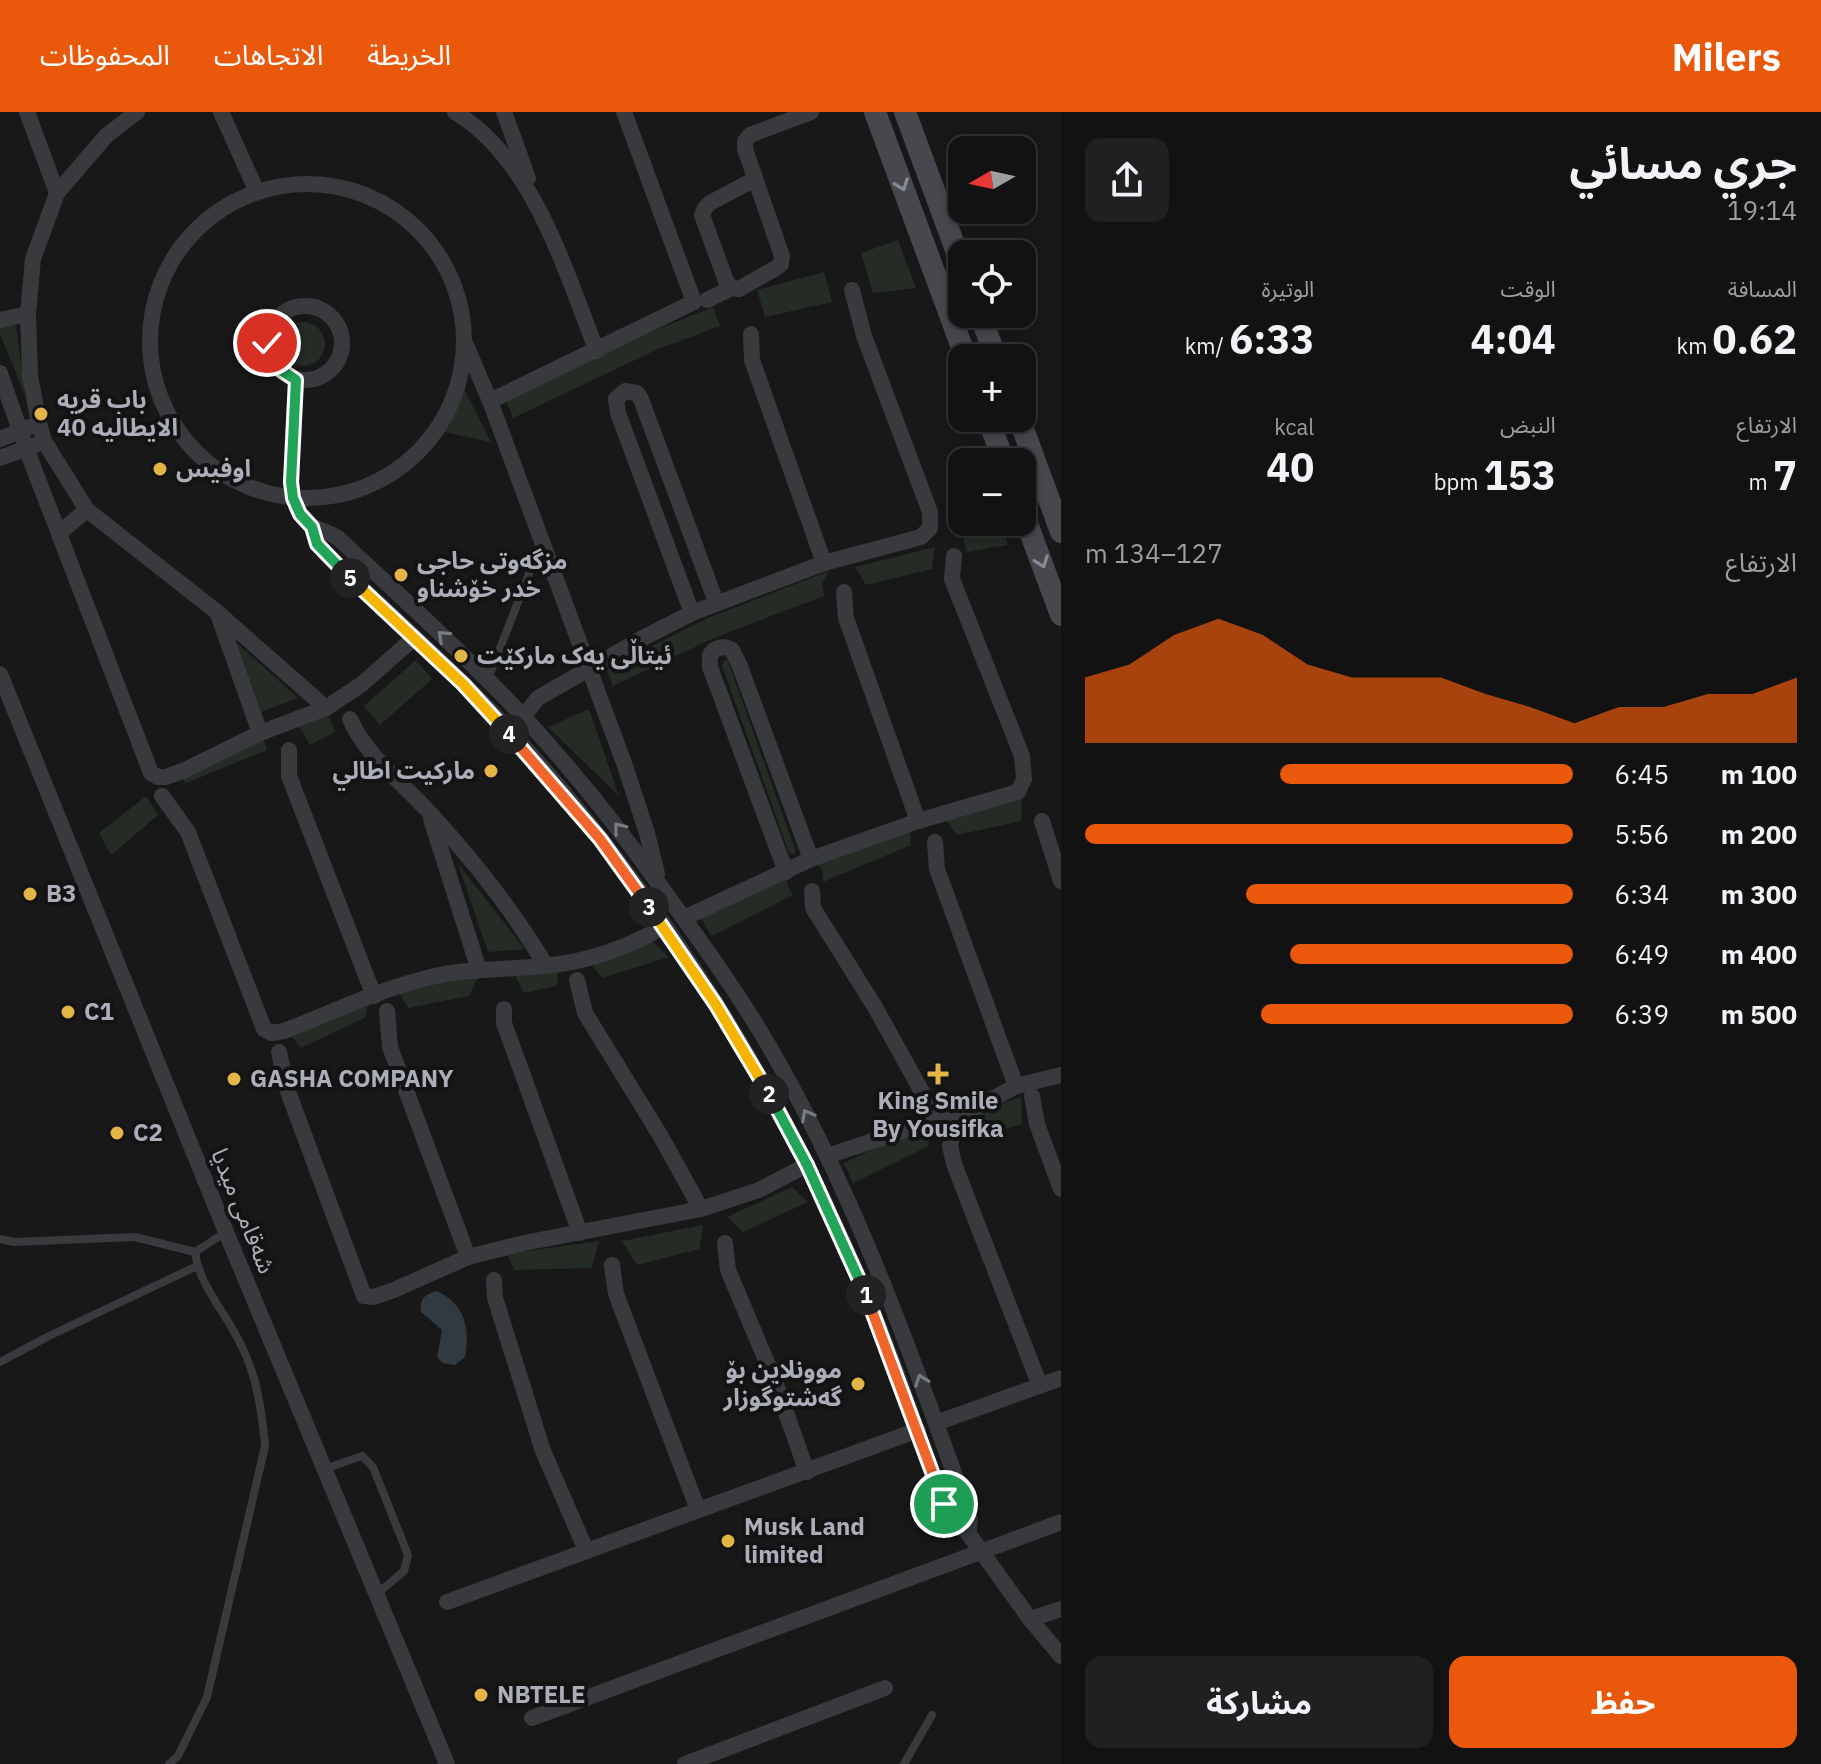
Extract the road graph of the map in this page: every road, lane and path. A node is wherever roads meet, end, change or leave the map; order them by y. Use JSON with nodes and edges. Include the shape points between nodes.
{"nodes":[{"id":1,"x":27,"y":112,"type":"edge"},
{"id":2,"x":137,"y":112,"type":"edge"},
{"id":3,"x":221,"y":112,"type":"edge"},
{"id":4,"x":455,"y":112,"type":"edge"},
{"id":5,"x":504,"y":112,"type":"edge"},
{"id":6,"x":624,"y":112,"type":"edge"},
{"id":7,"x":811,"y":112,"type":"edge"},
{"id":8,"x":875,"y":112,"type":"edge"},
{"id":9,"x":905,"y":112,"type":"edge"},
{"id":10,"x":755,"y":179,"type":"junction"},
{"id":11,"x":257,"y":192,"type":"junction"},
{"id":12,"x":57,"y":193,"type":"junction"},
{"id":13,"x":541,"y":215,"type":"junction"},
{"id":14,"x":952,"y":240,"type":"edge"},
{"id":15,"x":732,"y":288,"type":"junction"},
{"id":16,"x":852,"y":290,"type":"dead end"},
{"id":17,"x":948,"y":292,"type":"edge"},
{"id":18,"x":707,"y":300,"type":"dead end"},
{"id":19,"x":28,"y":314,"type":"junction"},
{"id":20,"x":0,"y":320,"type":"edge"},
{"id":21,"x":981,"y":328,"type":"edge"},
{"id":22,"x":751,"y":334,"type":"dead end"},
{"id":23,"x":464,"y":340,"type":"junction"},
{"id":24,"x":963,"y":344,"type":"edge"},
{"id":25,"x":597,"y":351,"type":"junction"},
{"id":26,"x":0,"y":373,"type":"edge"},
{"id":27,"x":296,"y":380,"type":"junction"},
{"id":28,"x":490,"y":401,"type":"junction"},
{"id":29,"x":39,"y":423,"type":"junction"},
{"id":30,"x":20,"y":431,"type":"junction"},
{"id":31,"x":1024,"y":432,"type":"edge"},
{"id":32,"x":0,"y":439,"type":"edge"},
{"id":33,"x":44,"y":441,"type":"junction"},
{"id":34,"x":26,"y":448,"type":"junction"},
{"id":35,"x":0,"y":458,"type":"edge"},
{"id":36,"x":293,"y":498,"type":"junction"},
{"id":37,"x":87,"y":510,"type":"junction"},
{"id":38,"x":312,"y":527,"type":"junction"},
{"id":39,"x":1061,"y":532,"type":"edge"},
{"id":40,"x":59,"y":533,"type":"junction"},
{"id":41,"x":1032,"y":536,"type":"edge"},
{"id":42,"x":542,"y":541,"type":"junction"},
{"id":43,"x":954,"y":556,"type":"dead end"},
{"id":44,"x":824,"y":563,"type":"junction"},
{"id":45,"x":844,"y":592,"type":"dead end"},
{"id":46,"x":716,"y":602,"type":"junction"},
{"id":47,"x":217,"y":612,"type":"junction"},
{"id":48,"x":692,"y":613,"type":"junction"},
{"id":49,"x":1061,"y":615,"type":"edge"},
{"id":50,"x":414,"y":638,"type":"junction"},
{"id":51,"x":588,"y":669,"type":"junction"},
{"id":52,"x":0,"y":674,"type":"edge"},
{"id":53,"x":488,"y":680,"type":"junction"},
{"id":54,"x":326,"y":708,"type":"junction"},
{"id":55,"x":523,"y":717,"type":"junction"},
{"id":56,"x":350,"y":719,"type":"dead end"},
{"id":57,"x":260,"y":733,"type":"junction"},
{"id":58,"x":510,"y":734,"type":"junction"},
{"id":59,"x":289,"y":750,"type":"dead end"},
{"id":60,"x":162,"y":796,"type":"dead end"},
{"id":61,"x":428,"y":811,"type":"junction"},
{"id":62,"x":918,"y":821,"type":"junction"},
{"id":63,"x":1042,"y":821,"type":"dead end"},
{"id":64,"x":935,"y":842,"type":"dead end"},
{"id":65,"x":811,"y":859,"type":"junction"},
{"id":66,"x":786,"y":872,"type":"junction"},
{"id":67,"x":1061,"y":881,"type":"edge"},
{"id":68,"x":659,"y":884,"type":"junction"},
{"id":69,"x":812,"y":891,"type":"dead end"},
{"id":70,"x":684,"y":918,"type":"junction"},
{"id":71,"x":664,"y":926,"type":"junction"},
{"id":72,"x":546,"y":966,"type":"junction"},
{"id":73,"x":479,"y":970,"type":"junction"},
{"id":74,"x":577,"y":980,"type":"dead end"},
{"id":75,"x":374,"y":996,"type":"junction"},
{"id":76,"x":504,"y":1009,"type":"dead end"},
{"id":77,"x":387,"y":1011,"type":"dead end"},
{"id":78,"x":279,"y":1052,"type":"dead end"},
{"id":79,"x":782,"y":1069,"type":"junction"},
{"id":80,"x":1061,"y":1075,"type":"edge"},
{"id":81,"x":762,"y":1081,"type":"junction"},
{"id":82,"x":1016,"y":1086,"type":"junction"},
{"id":83,"x":1032,"y":1096,"type":"dead end"},
{"id":84,"x":937,"y":1119,"type":"junction"},
{"id":85,"x":952,"y":1137,"type":"dead end"},
{"id":86,"x":827,"y":1156,"type":"junction"},
{"id":87,"x":807,"y":1165,"type":"junction"},
{"id":88,"x":1061,"y":1189,"type":"edge"},
{"id":89,"x":701,"y":1209,"type":"junction"},
{"id":90,"x":226,"y":1232,"type":"junction"},
{"id":91,"x":580,"y":1233,"type":"junction"},
{"id":92,"x":0,"y":1239,"type":"edge"},
{"id":93,"x":725,"y":1243,"type":"dead end"},
{"id":94,"x":195,"y":1252,"type":"junction"},
{"id":95,"x":468,"y":1257,"type":"junction"},
{"id":96,"x":612,"y":1265,"type":"dead end"},
{"id":97,"x":197,"y":1266,"type":"junction"},
{"id":98,"x":881,"y":1276,"type":"junction"},
{"id":99,"x":494,"y":1280,"type":"dead end"},
{"id":100,"x":862,"y":1285,"type":"junction"},
{"id":101,"x":0,"y":1362,"type":"edge"},
{"id":102,"x":1061,"y":1378,"type":"edge"},
{"id":103,"x":1040,"y":1386,"type":"junction"},
{"id":104,"x":936,"y":1423,"type":"junction"},
{"id":105,"x":918,"y":1430,"type":"junction"},
{"id":106,"x":324,"y":1469,"type":"junction"},
{"id":107,"x":807,"y":1472,"type":"junction"},
{"id":108,"x":698,"y":1510,"type":"junction"},
{"id":109,"x":1061,"y":1522,"type":"edge"},
{"id":110,"x":968,"y":1533,"type":"junction"},
{"id":111,"x":586,"y":1550,"type":"junction"},
{"id":112,"x":981,"y":1551,"type":"junction"},
{"id":113,"x":377,"y":1594,"type":"junction"},
{"id":114,"x":447,"y":1602,"type":"dead end"},
{"id":115,"x":1061,"y":1609,"type":"edge"},
{"id":116,"x":1030,"y":1619,"type":"junction"},
{"id":117,"x":1061,"y":1656,"type":"edge"},
{"id":118,"x":885,"y":1688,"type":"dead end"},
{"id":119,"x":932,"y":1715,"type":"dead end"},
{"id":120,"x":532,"y":1718,"type":"dead end"},
{"id":121,"x":169,"y":1764,"type":"edge"},
{"id":122,"x":447,"y":1764,"type":"edge"},
{"id":123,"x":685,"y":1764,"type":"edge"},
{"id":124,"x":904,"y":1764,"type":"edge"}],
"edges":[{"from":1,"to":12,"type":"street"},
{"from":2,"to":12,"type":"street","via":[[106,136]]},
{"from":3,"to":11,"type":"street"},
{"from":4,"to":13,"type":"street","via":[[508,158]]},
{"from":5,"to":13,"type":"street"},
{"from":6,"to":25,"type":"street","via":[[694,302]]},
{"from":7,"to":10,"type":"street","via":[[750,135],[745,149]]},
{"from":8,"to":17,"type":"street","one_way":true},
{"from":9,"to":14,"type":"street"},
{"from":10,"to":15,"type":"street","via":[[710,203],[702,215]]},
{"from":10,"to":15,"type":"street","via":[[781,264]]},
{"from":11,"to":23,"type":"street","via":[[296,184],[335,186],[373,198],[406,219],[448,273],[459,301]]},
{"from":11,"to":36,"type":"street","via":[[215,213],[169,267],[153,312],[151,359],[170,416],[206,462],[247,486]]},
{"from":12,"to":19,"type":"street","via":[[33,259]]},
{"from":13,"to":25,"type":"street"},
{"from":15,"to":18,"type":"street"},
{"from":16,"to":44,"type":"street","via":[[930,512],[930,528],[921,537]]},
{"from":19,"to":20,"type":"street"},
{"from":19,"to":29,"type":"street","via":[[30,376]]},
{"from":21,"to":24,"type":"street","via":[[963,337]]},
{"from":22,"to":44,"type":"street","via":[[752,360]]},
{"from":23,"to":28,"type":"street"},
{"from":23,"to":36,"type":"street","via":[[452,403],[414,457],[358,490]]},
{"from":25,"to":28,"type":"street"},
{"from":26,"to":30,"type":"street"},
{"from":27,"to":27,"type":"street","via":[[308,381],[330,371],[342,349],[338,325],[330,315],[308,306],[296,306],[275,320],[267,343],[275,366]]},
{"from":27,"to":36,"type":"street"},
{"from":28,"to":42,"type":"street"},
{"from":29,"to":30,"type":"street"},
{"from":29,"to":33,"type":"street"},
{"from":30,"to":32,"type":"street"},
{"from":30,"to":34,"type":"street"},
{"from":31,"to":39,"type":"street"},
{"from":33,"to":34,"type":"street"},
{"from":33,"to":37,"type":"street"},
{"from":34,"to":35,"type":"street"},
{"from":34,"to":40,"type":"street"},
{"from":36,"to":38,"type":"street"},
{"from":37,"to":40,"type":"street"},
{"from":37,"to":47,"type":"street"},
{"from":38,"to":50,"type":"street","via":[[326,554]]},
{"from":53,"to":38,"type":"street","one_way":true,"via":[[338,538]]},
{"from":40,"to":57,"type":"street","via":[[151,773],[166,777]]},
{"from":41,"to":49,"type":"street","one_way":true},
{"from":42,"to":51,"type":"street"},
{"from":42,"to":53,"type":"lane"},
{"from":43,"to":62,"type":"street","via":[[952,579],[1022,756],[1024,779],[1018,792]]},
{"from":44,"to":46,"type":"street"},
{"from":45,"to":62,"type":"street","via":[[846,618]]},
{"from":46,"to":48,"type":"street"},
{"from":46,"to":48,"type":"street","via":[[641,399],[625,391],[616,399],[618,413]]},
{"from":47,"to":54,"type":"street"},
{"from":47,"to":57,"type":"street"},
{"from":48,"to":51,"type":"street"},
{"from":50,"to":54,"type":"street"},
{"from":50,"to":58,"type":"street"},
{"from":51,"to":55,"type":"street","via":[[538,698]]},
{"from":51,"to":68,"type":"street","via":[[624,763]]},
{"from":52,"to":90,"type":"street","name":"شەقامی میدیا"},
{"from":53,"to":55,"type":"street"},
{"from":54,"to":57,"type":"street"},
{"from":55,"to":58,"type":"street"},
{"from":68,"to":55,"type":"street","one_way":true},
{"from":56,"to":61,"type":"street","via":[[359,739]]},
{"from":58,"to":71,"type":"street","via":[[600,839]]},
{"from":59,"to":75,"type":"street","via":[[289,776]]},
{"from":60,"to":75,"type":"street","via":[[188,832],[264,1029],[284,1031]]},
{"from":61,"to":72,"type":"street","via":[[480,870]]},
{"from":61,"to":73,"type":"street"},
{"from":62,"to":65,"type":"street"},
{"from":63,"to":67,"type":"street"},
{"from":64,"to":82,"type":"street","via":[[937,869]]},
{"from":65,"to":66,"type":"street"},
{"from":65,"to":66,"type":"street","via":[[736,655],[729,648],[717,649],[710,655],[710,667]]},
{"from":66,"to":70,"type":"street"},
{"from":68,"to":70,"type":"street"},
{"from":69,"to":84,"type":"street","via":[[813,908]]},
{"from":70,"to":79,"type":"street"},
{"from":71,"to":72,"type":"street","via":[[597,955]]},
{"from":71,"to":81,"type":"street"},
{"from":72,"to":73,"type":"street"},
{"from":73,"to":75,"type":"street","via":[[428,978]]},
{"from":74,"to":89,"type":"street","via":[[585,1013]]},
{"from":76,"to":91,"type":"street","via":[[504,1023]]},
{"from":77,"to":95,"type":"street","via":[[390,1047]]},
{"from":78,"to":95,"type":"street","via":[[287,1089],[364,1296],[374,1297]]},
{"from":79,"to":81,"type":"street"},
{"from":86,"to":79,"type":"street","one_way":true},
{"from":80,"to":82,"type":"street"},
{"from":81,"to":87,"type":"street"},
{"from":82,"to":84,"type":"street","via":[[982,1105]]},
{"from":83,"to":88,"type":"street"},
{"from":84,"to":86,"type":"street"},
{"from":85,"to":103,"type":"street","via":[[954,1164]]},
{"from":86,"to":98,"type":"street"},
{"from":87,"to":89,"type":"street","via":[[759,1190]]},
{"from":87,"to":100,"type":"street"},
{"from":89,"to":91,"type":"street"},
{"from":90,"to":94,"type":"lane"},
{"from":90,"to":106,"type":"street","name":"شەقامی میدیا"},
{"from":91,"to":95,"type":"street"},
{"from":92,"to":94,"type":"lane","via":[[135,1237]]},
{"from":93,"to":107,"type":"street","via":[[728,1270]]},
{"from":94,"to":97,"type":"lane"},
{"from":96,"to":108,"type":"street","via":[[616,1294]]},
{"from":97,"to":101,"type":"lane"},
{"from":97,"to":121,"type":"lane","via":[[242,1346],[262,1408],[265,1446],[207,1697]]},
{"from":98,"to":100,"type":"street"},
{"from":104,"to":98,"type":"street","one_way":true},
{"from":99,"to":111,"type":"street","via":[[543,1451]]},
{"from":100,"to":105,"type":"street"},
{"from":102,"to":103,"type":"street"},
{"from":103,"to":104,"type":"street"},
{"from":104,"to":110,"type":"street","via":[[967,1509]]},
{"from":105,"to":107,"type":"street"},
{"from":105,"to":110,"type":"street","via":[[951,1518]]},
{"from":106,"to":113,"type":"street","name":"شەقامی میدیا"},
{"from":106,"to":113,"type":"lane","via":[[362,1456],[373,1467],[408,1555],[399,1578]]},
{"from":107,"to":108,"type":"street"},
{"from":108,"to":111,"type":"street"},
{"from":109,"to":112,"type":"street"},
{"from":110,"to":112,"type":"street"},
{"from":111,"to":114,"type":"street"},
{"from":112,"to":116,"type":"street"},
{"from":112,"to":120,"type":"street"},
{"from":113,"to":122,"type":"street","name":"شەقامی میدیا"},
{"from":115,"to":116,"type":"street"},
{"from":116,"to":117,"type":"street"},
{"from":118,"to":123,"type":"street"},
{"from":119,"to":124,"type":"lane"}]}
